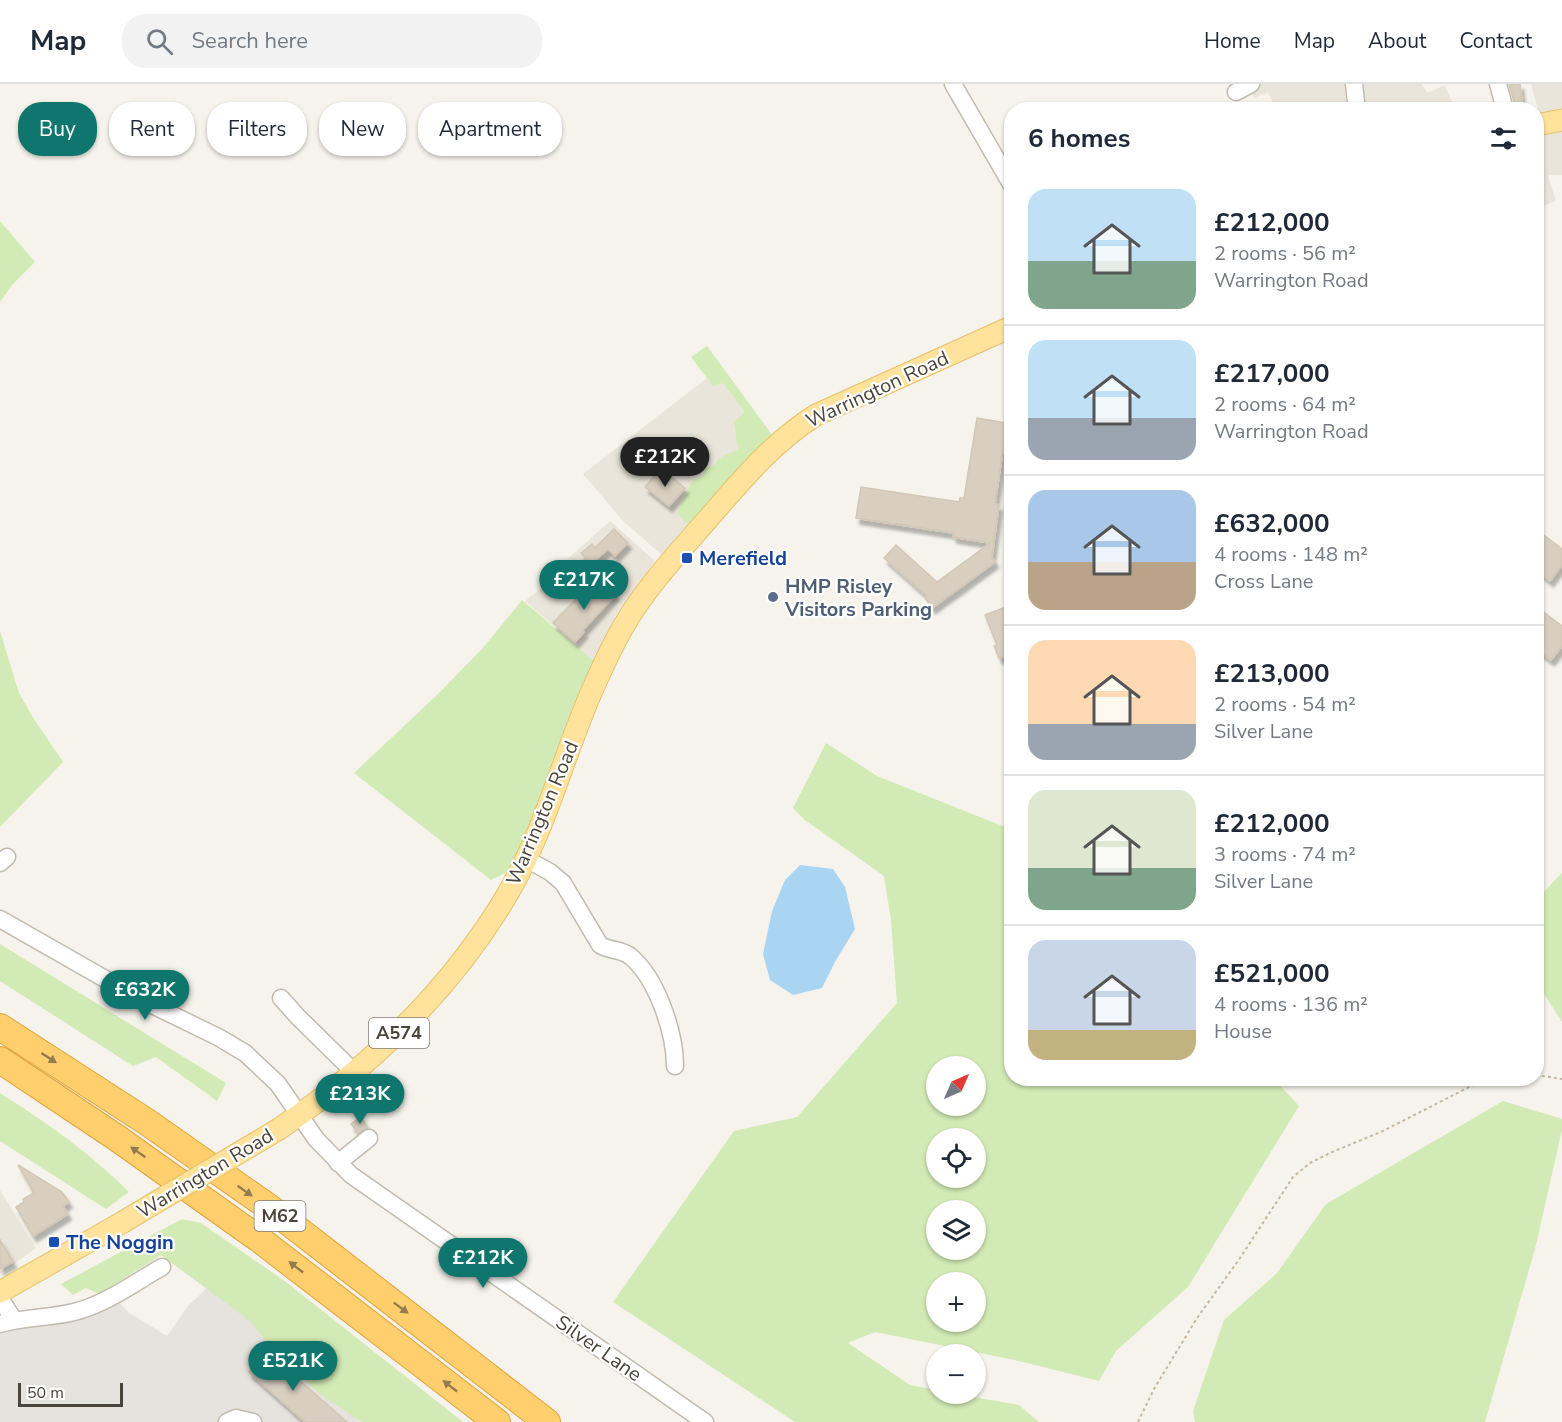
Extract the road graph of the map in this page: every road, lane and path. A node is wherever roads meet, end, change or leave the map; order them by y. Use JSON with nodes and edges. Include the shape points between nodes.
{"nodes":[{"id":1,"x":953,"y":84,"type":"edge"},
{"id":2,"x":1251,"y":84,"type":"edge"},
{"id":3,"x":1354,"y":84,"type":"edge"},
{"id":4,"x":1498,"y":84,"type":"edge"},
{"id":5,"x":1236,"y":92,"type":"dead end"},
{"id":6,"x":1356,"y":102,"type":"edge"},
{"id":7,"x":1503,"y":102,"type":"edge"},
{"id":8,"x":1562,"y":120,"type":"edge"},
{"id":9,"x":1544,"y":123,"type":"edge"},
{"id":10,"x":1004,"y":172,"type":"edge"},
{"id":11,"x":1004,"y":330,"type":"edge"},
{"id":12,"x":526,"y":859,"type":"junction"},
{"id":13,"x":0,"y":919,"type":"edge"},
{"id":14,"x":281,"y":998,"type":"dead end"},
{"id":15,"x":0,"y":1027,"type":"edge"},
{"id":16,"x":0,"y":1060,"type":"edge"},
{"id":17,"x":675,"y":1066,"type":"dead end"},
{"id":18,"x":355,"y":1072,"type":"junction"},
{"id":19,"x":1544,"y":1076,"type":"edge"},
{"id":20,"x":1562,"y":1079,"type":"edge"},
{"id":21,"x":1471,"y":1086,"type":"edge"},
{"id":22,"x":300,"y":1115,"type":"junction"},
{"id":23,"x":369,"y":1138,"type":"dead end"},
{"id":24,"x":338,"y":1163,"type":"junction"},
{"id":25,"x":162,"y":1267,"type":"dead end"},
{"id":26,"x":0,"y":1292,"type":"edge"},
{"id":27,"x":0,"y":1298,"type":"edge"},
{"id":28,"x":7,"y":1322,"type":"edge"},
{"id":29,"x":227,"y":1422,"type":"edge"},
{"id":30,"x":253,"y":1422,"type":"edge"},
{"id":31,"x":496,"y":1422,"type":"edge"},
{"id":32,"x":548,"y":1422,"type":"edge"},
{"id":33,"x":705,"y":1422,"type":"edge"},
{"id":34,"x":1138,"y":1422,"type":"edge"}],
"edges":[{"from":1,"to":10,"type":"street"},
{"from":2,"to":5,"type":"street"},
{"from":3,"to":6,"type":"street"},
{"from":4,"to":7,"type":"street"},
{"from":8,"to":9,"type":"main road"},
{"from":11,"to":12,"type":"main road","name":"Warrington Road","number":"A574","via":[[816,415],[794,429],[752,469],[672,561],[624,626],[590,695]]},
{"from":12,"to":17,"type":"street","via":[[563,883],[600,945],[631,956],[644,972],[671,1031]]},
{"from":12,"to":18,"type":"main road","name":"Warrington Road","number":"A574","via":[[507,895],[454,972],[399,1033]]},
{"from":13,"to":22,"type":"street","name":"Silver Lane","via":[[245,1053],[278,1084]]},
{"from":14,"to":18,"type":"street"},
{"from":15,"to":32,"type":"highway","number":"M62","one_way":true,"via":[[270,1208]]},
{"from":31,"to":16,"type":"highway","number":"M62","one_way":true,"via":[[259,1239]]},
{"from":18,"to":22,"type":"main road","name":"Warrington Road","number":"A574"},
{"from":19,"to":20,"type":"path"},
{"from":21,"to":34,"type":"path","via":[[1310,1163],[1293,1177],[1197,1318]]},
{"from":22,"to":24,"type":"street","name":"Silver Lane"},
{"from":22,"to":26,"type":"main road","name":"Warrington Road","number":"A574","bridge":true},
{"from":23,"to":24,"type":"street"},
{"from":24,"to":33,"type":"street","name":"Silver Lane"},
{"from":25,"to":28,"type":"street","via":[[102,1303],[74,1312]]},
{"from":27,"to":28,"type":"street"},
{"from":29,"to":30,"type":"street","via":[[236,1418]]}]}
